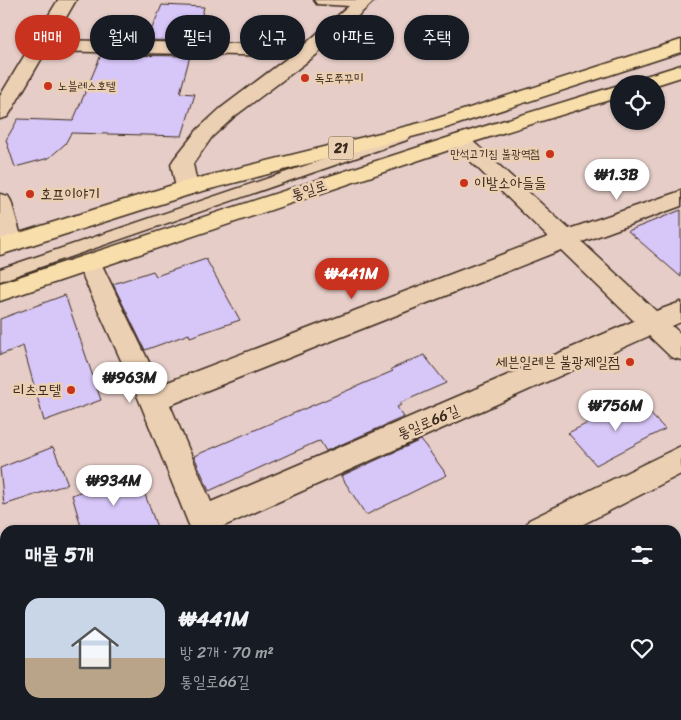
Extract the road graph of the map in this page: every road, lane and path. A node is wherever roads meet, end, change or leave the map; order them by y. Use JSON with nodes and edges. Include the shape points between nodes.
{"nodes":[{"id":1,"x":67,"y":0,"type":"edge"},
{"id":2,"x":323,"y":0,"type":"edge"},
{"id":3,"x":365,"y":1,"type":"edge"},
{"id":4,"x":58,"y":15,"type":"edge"},
{"id":5,"x":80,"y":46,"type":"edge"},
{"id":6,"x":681,"y":46,"type":"edge"},
{"id":7,"x":309,"y":51,"type":"junction"},
{"id":8,"x":31,"y":60,"type":"edge"},
{"id":9,"x":681,"y":71,"type":"edge"},
{"id":10,"x":665,"y":76,"type":"edge"},
{"id":11,"x":610,"y":94,"type":"edge"},
{"id":12,"x":0,"y":113,"type":"edge"},
{"id":13,"x":439,"y":124,"type":"junction"},
{"id":14,"x":460,"y":140,"type":"junction"},
{"id":15,"x":187,"y":188,"type":"junction"},
{"id":16,"x":681,"y":198,"type":"edge"},
{"id":17,"x":0,"y":201,"type":"edge"},
{"id":18,"x":566,"y":239,"type":"junction"},
{"id":19,"x":6,"y":245,"type":"edge"},
{"id":20,"x":89,"y":263,"type":"junction"},
{"id":21,"x":0,"y":275,"type":"edge"},
{"id":22,"x":0,"y":292,"type":"edge"},
{"id":23,"x":681,"y":311,"type":"edge"},
{"id":24,"x":653,"y":324,"type":"junction"},
{"id":25,"x":681,"y":350,"type":"edge"},
{"id":26,"x":153,"y":400,"type":"junction"},
{"id":27,"x":681,"y":460,"type":"edge"},
{"id":28,"x":205,"y":525,"type":"edge"},
{"id":29,"x":550,"y":525,"type":"edge"}],
"edges":[{"from":1,"to":4,"type":"street"},
{"from":2,"to":3,"type":"street"},
{"from":3,"to":7,"type":"street"},
{"from":5,"to":7,"type":"street"},
{"from":6,"to":13,"type":"main road","name":"통일로","number":"21"},
{"from":7,"to":15,"type":"street","via":[[204,134],[182,164]]},
{"from":8,"to":12,"type":"street"},
{"from":9,"to":10,"type":"main road"},
{"from":11,"to":14,"type":"main road","name":"통일로","number":"21"},
{"from":13,"to":15,"type":"main road","name":"통일로","number":"21"},
{"from":13,"to":21,"type":"lane"},
{"from":14,"to":18,"type":"street"},
{"from":14,"to":20,"type":"main road","name":"통일로","number":"21"},
{"from":15,"to":19,"type":"main road","name":"통일로","number":"21"},
{"from":16,"to":18,"type":"street"},
{"from":17,"to":19,"type":"street"},
{"from":18,"to":24,"type":"street"},
{"from":18,"to":26,"type":"street"},
{"from":20,"to":22,"type":"main road","name":"통일로","number":"21"},
{"from":20,"to":26,"type":"street"},
{"from":23,"to":24,"type":"street","name":"통일로66길"},
{"from":24,"to":25,"type":"street"},
{"from":24,"to":28,"type":"street","name":"통일로66길"},
{"from":26,"to":28,"type":"street"},
{"from":27,"to":29,"type":"street"}]}
